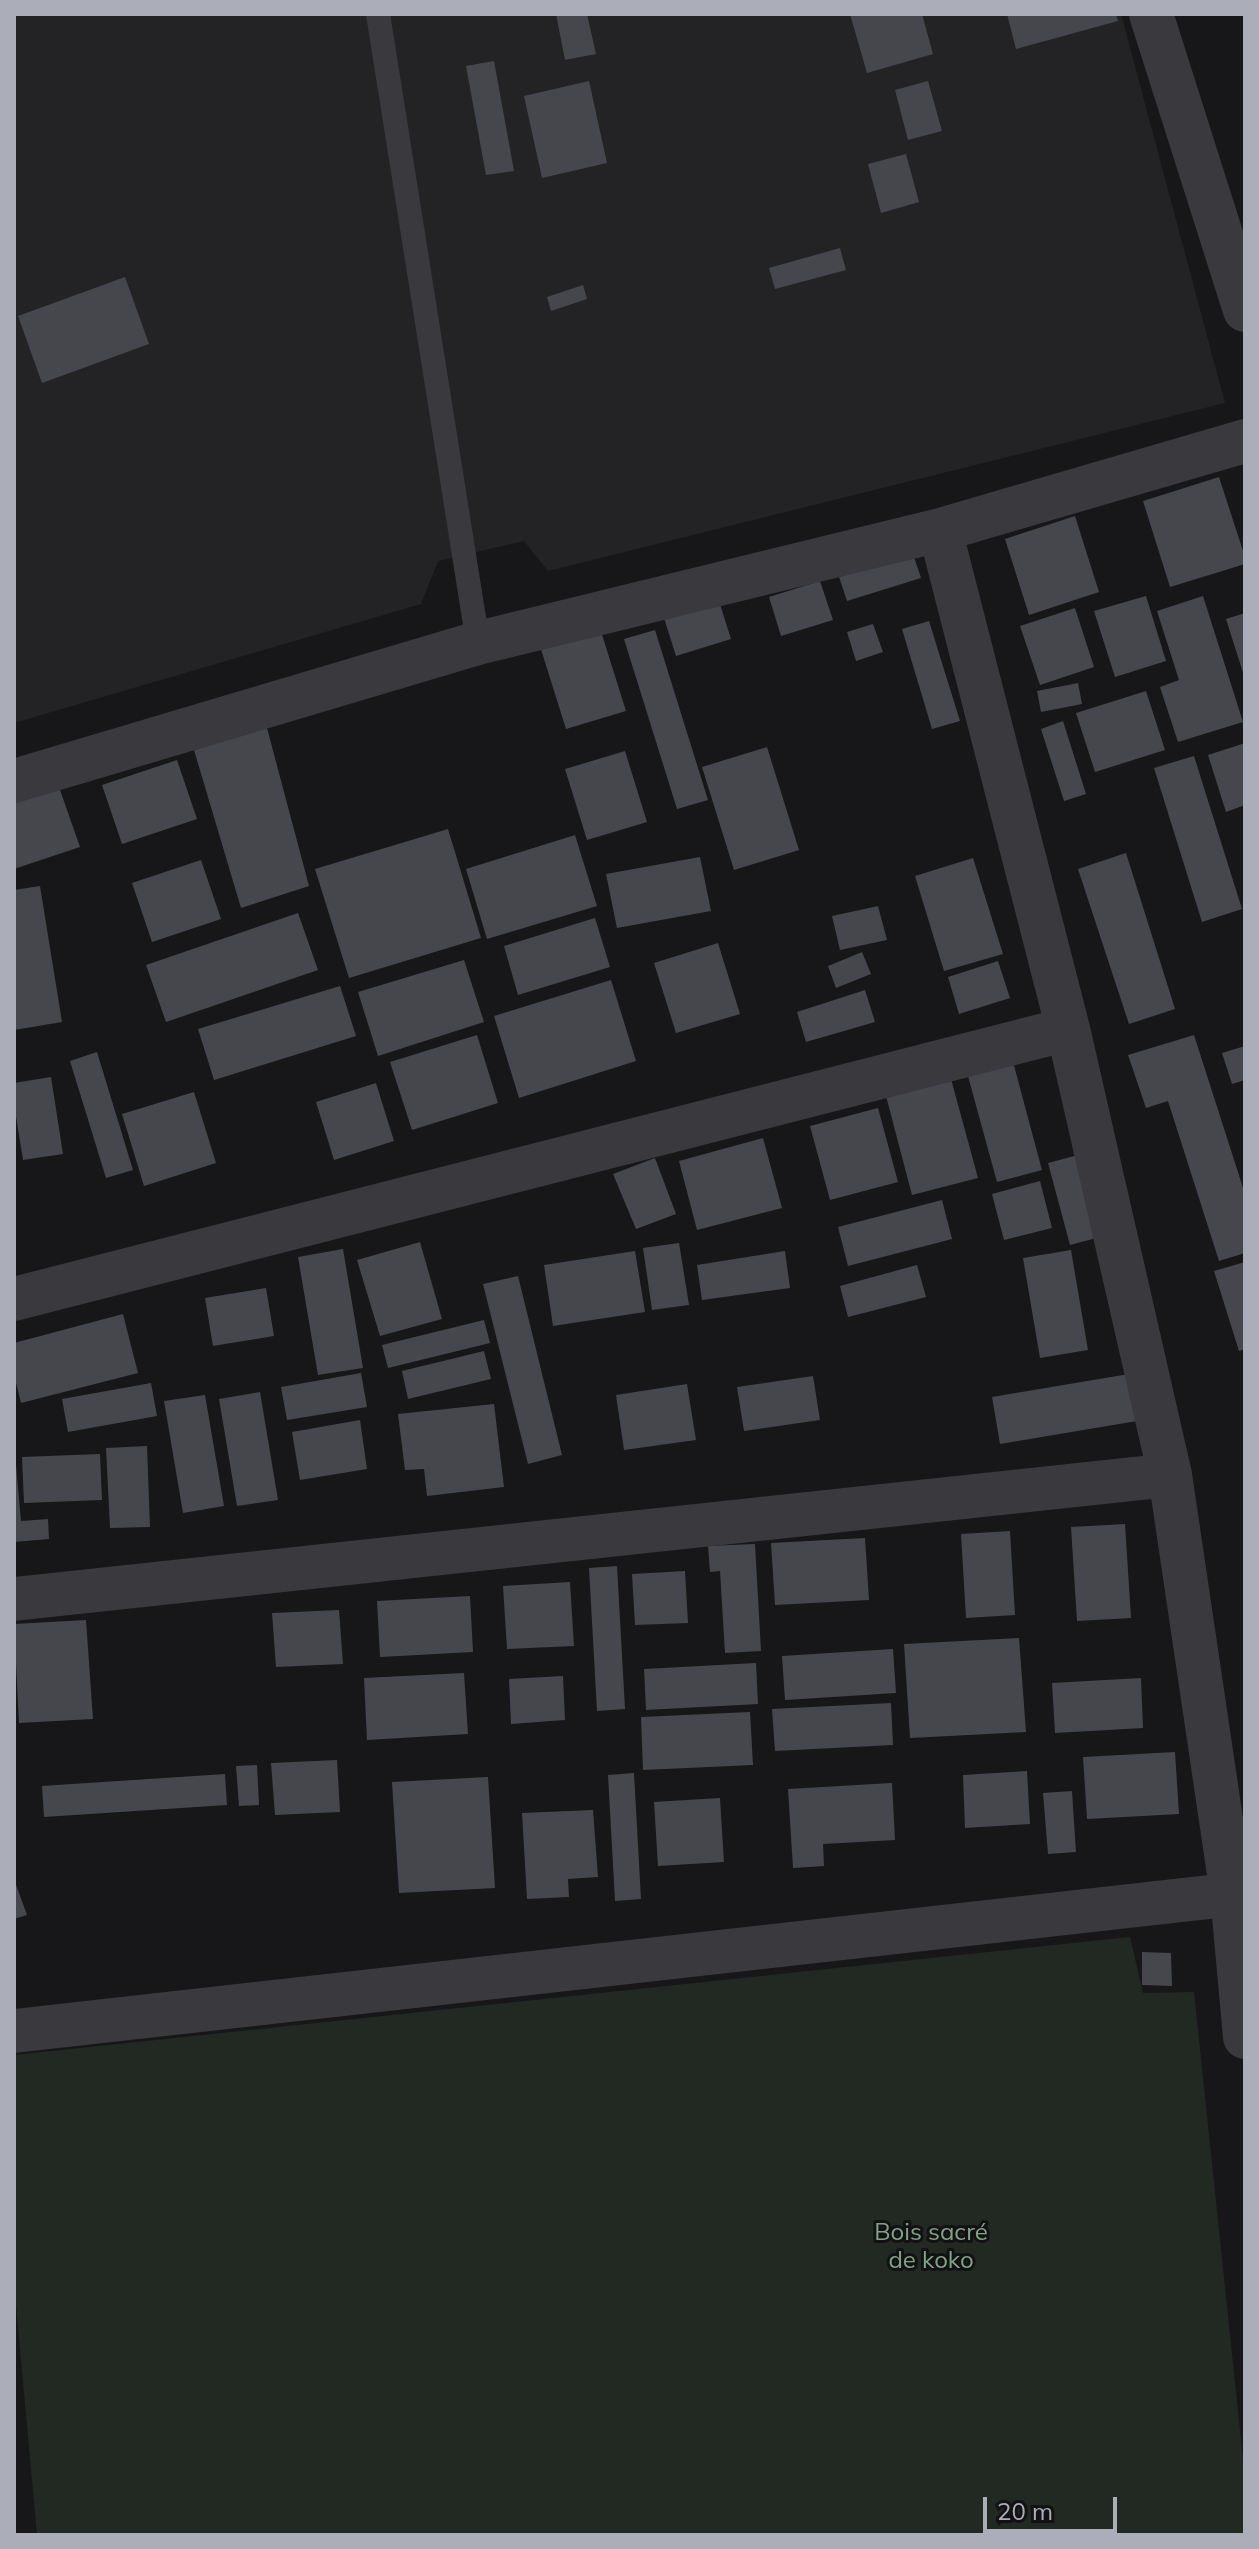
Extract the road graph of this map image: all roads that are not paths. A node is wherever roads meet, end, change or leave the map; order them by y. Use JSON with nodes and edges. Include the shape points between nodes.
{"nodes":[{"id":1,"x":378,"y":14,"type":"edge"},
{"id":2,"x":1151,"y":14,"type":"edge"},
{"id":3,"x":1245,"y":310,"type":"edge"},
{"id":4,"x":1245,"y":441,"type":"edge"},
{"id":5,"x":940,"y":530,"type":"junction"},
{"id":6,"x":478,"y":643,"type":"junction"},
{"id":7,"x":14,"y":781,"type":"edge"},
{"id":8,"x":1068,"y":1029,"type":"junction"},
{"id":9,"x":14,"y":1299,"type":"edge"},
{"id":10,"x":1170,"y":1475,"type":"junction"},
{"id":11,"x":14,"y":1599,"type":"edge"},
{"id":12,"x":1238,"y":1894,"type":"edge"},
{"id":13,"x":14,"y":2031,"type":"edge"},
{"id":14,"x":1245,"y":2037,"type":"edge"}],
"edges":[{"from":1,"to":6,"type":"lane"},
{"from":2,"to":3,"type":"street"},
{"from":4,"to":5,"type":"street"},
{"from":5,"to":6,"type":"street"},
{"from":5,"to":8,"type":"street"},
{"from":6,"to":7,"type":"street"},
{"from":8,"to":9,"type":"street"},
{"from":8,"to":10,"type":"street"},
{"from":10,"to":11,"type":"street"},
{"from":10,"to":12,"type":"street"},
{"from":12,"to":13,"type":"street"},
{"from":12,"to":14,"type":"street"}]}
